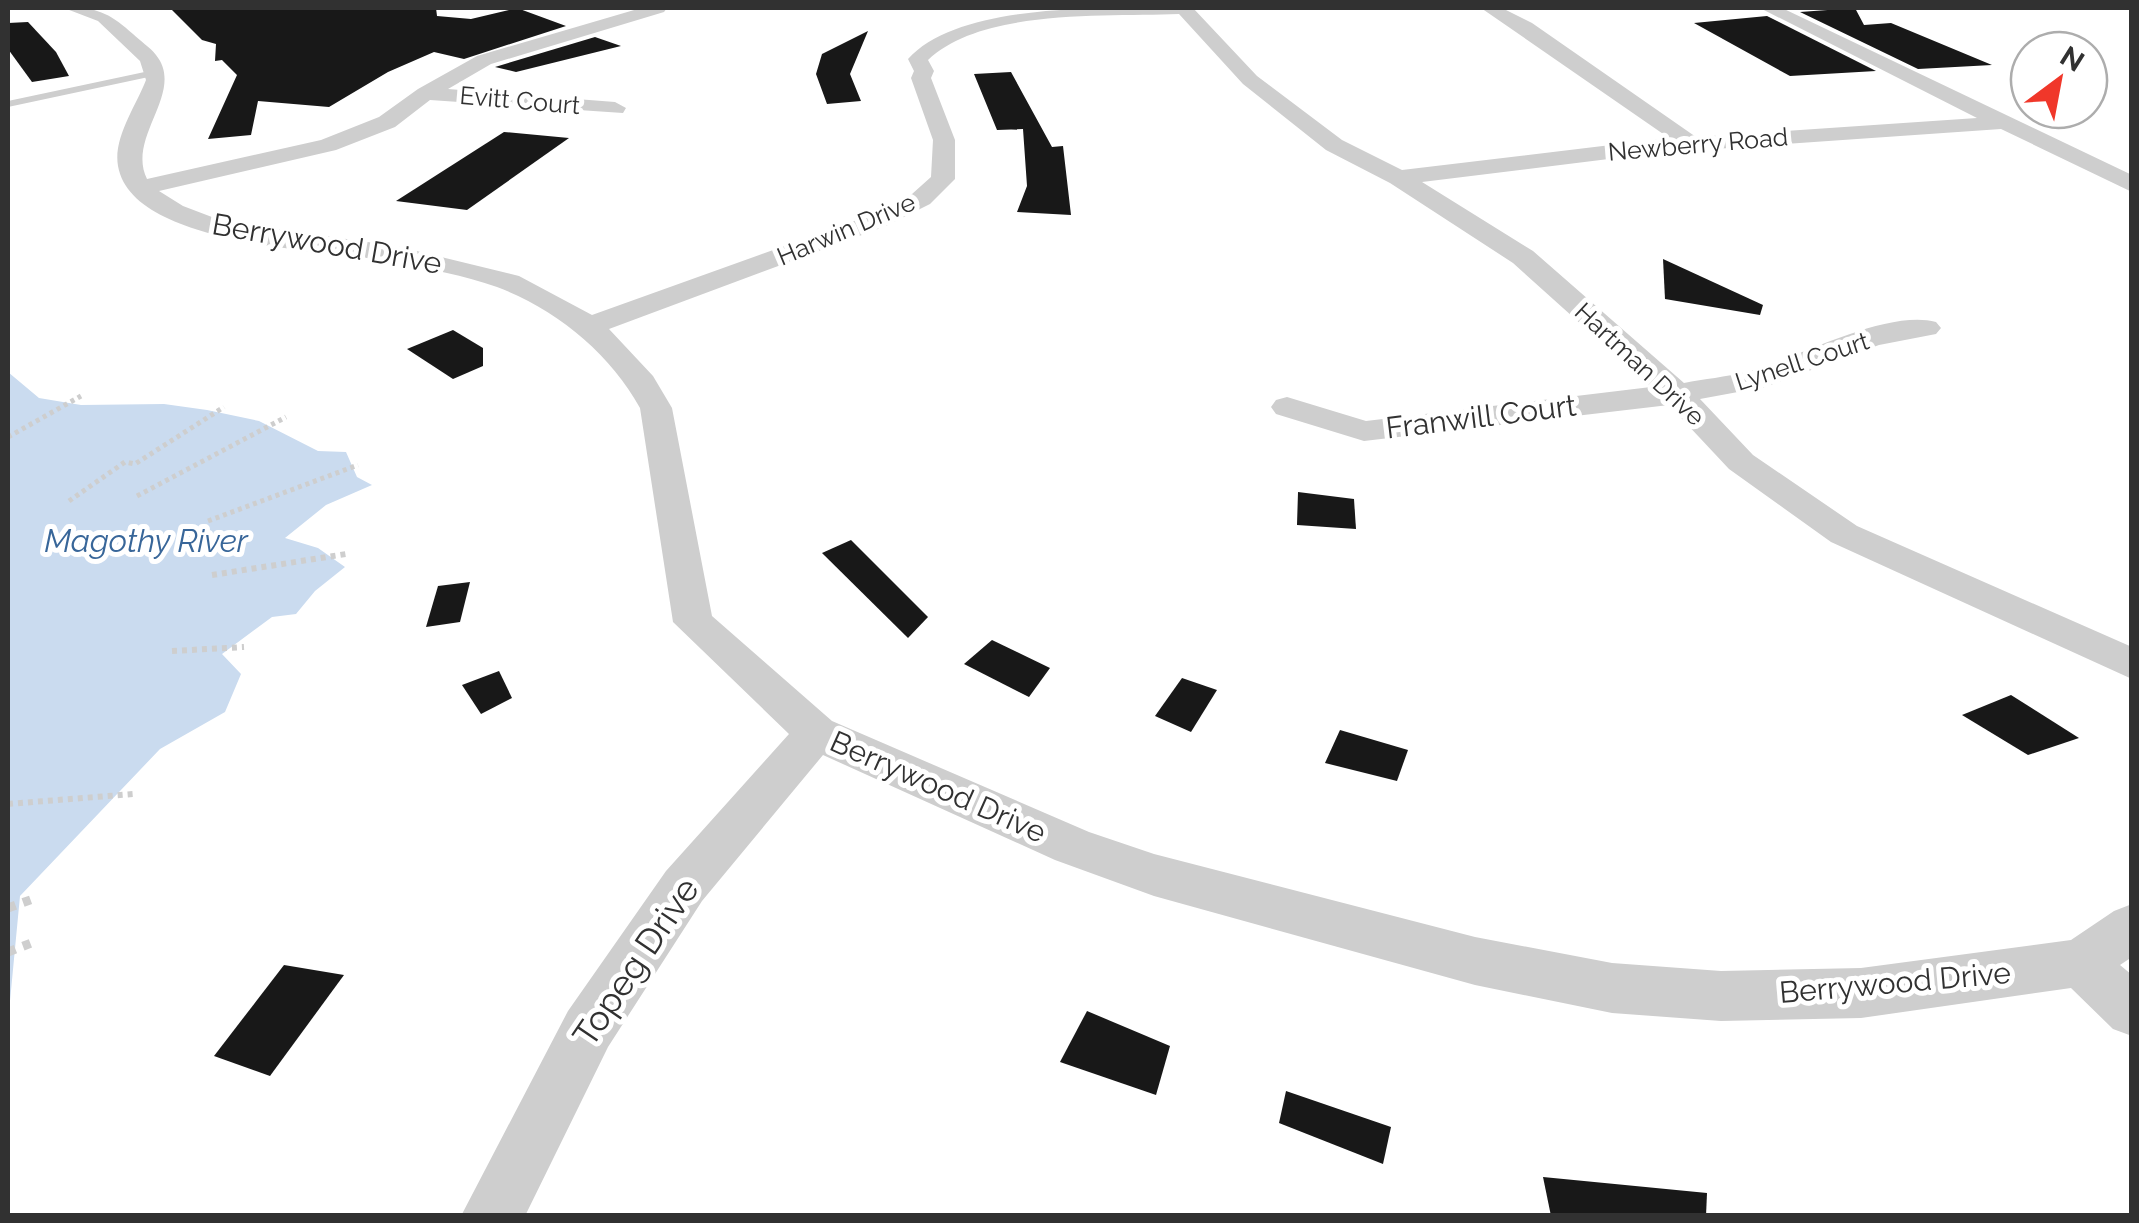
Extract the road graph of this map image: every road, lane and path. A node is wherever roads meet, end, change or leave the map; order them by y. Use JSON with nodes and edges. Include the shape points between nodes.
{"nodes":[{"id":1,"x":658,"y":8,"type":"edge"},
{"id":2,"x":1184,"y":8,"type":"edge"},
{"id":3,"x":1490,"y":8,"type":"edge"},
{"id":4,"x":1768,"y":8,"type":"edge"},
{"id":5,"x":95,"y":11,"type":"edge"},
{"id":6,"x":154,"y":73,"type":"junction"},
{"id":7,"x":425,"y":92,"type":"junction"},
{"id":8,"x":8,"y":104,"type":"edge"},
{"id":9,"x":615,"y":108,"type":"dead end"},
{"id":10,"x":2000,"y":123,"type":"junction"},
{"id":11,"x":1690,"y":143,"type":"junction"},
{"id":12,"x":1398,"y":178,"type":"junction"},
{"id":13,"x":2132,"y":186,"type":"edge"},
{"id":14,"x":142,"y":188,"type":"junction"},
{"id":15,"x":590,"y":326,"type":"junction"},
{"id":16,"x":1926,"y":328,"type":"dead end"},
{"id":17,"x":1677,"y":394,"type":"junction"},
{"id":18,"x":81,"y":396,"type":"dead end"},
{"id":19,"x":224,"y":407,"type":"dead end"},
{"id":20,"x":1287,"y":407,"type":"dead end"},
{"id":21,"x":286,"y":417,"type":"dead end"},
{"id":22,"x":8,"y":437,"type":"edge"},
{"id":23,"x":358,"y":465,"type":"dead end"},
{"id":24,"x":136,"y":496,"type":"dead end"},
{"id":25,"x":69,"y":501,"type":"dead end"},
{"id":26,"x":208,"y":522,"type":"dead end"},
{"id":27,"x":346,"y":554,"type":"dead end"},
{"id":28,"x":212,"y":575,"type":"dead end"},
{"id":29,"x":244,"y":647,"type":"dead end"},
{"id":30,"x":172,"y":651,"type":"dead end"},
{"id":31,"x":2132,"y":664,"type":"edge"},
{"id":32,"x":816,"y":733,"type":"junction"},
{"id":33,"x":133,"y":794,"type":"dead end"},
{"id":34,"x":8,"y":804,"type":"edge"},
{"id":35,"x":32,"y":899,"type":"dead end"},
{"id":36,"x":8,"y":908,"type":"edge"},
{"id":37,"x":2132,"y":927,"type":"edge"},
{"id":38,"x":34,"y":942,"type":"dead end"},
{"id":39,"x":8,"y":952,"type":"edge"},
{"id":40,"x":2081,"y":963,"type":"junction"},
{"id":41,"x":2132,"y":1011,"type":"edge"},
{"id":42,"x":492,"y":1216,"type":"edge"}],
"edges":[{"from":1,"to":7,"type":"street","via":[[484,60]]},
{"from":2,"to":12,"type":"street","name":"Hartman Drive","via":[[1260,88],[1334,145]]},
{"from":2,"to":15,"type":"street","name":"Harwin Drive","via":[[992,21],[924,48],[921,78],[944,140],[942,178],[921,200]]},
{"from":3,"to":11,"type":"street"},
{"from":4,"to":10,"type":"street"},
{"from":5,"to":6,"type":"street","via":[[150,59]]},
{"from":6,"to":8,"type":"lane"},
{"from":6,"to":14,"type":"street","via":[[129,148],[130,170]]},
{"from":7,"to":9,"type":"street","name":"Evitt Court"},
{"from":7,"to":14,"type":"street","via":[[388,122],[328,145]]},
{"from":10,"to":11,"type":"street","name":"Newberry Road"},
{"from":10,"to":13,"type":"street"},
{"from":11,"to":12,"type":"street","name":"Newberry Road"},
{"from":12,"to":17,"type":"street","name":"Hartman Drive","via":[[1523,258]]},
{"from":14,"to":15,"type":"street","name":"Berrywood Drive","via":[[188,219],[222,229],[396,254],[509,282]]},
{"from":15,"to":32,"type":"street","name":"Berrywood Drive","via":[[656,408],[693,622]]},
{"from":16,"to":17,"type":"street","name":"Lynell Court","via":[[1874,337],[1754,380]]},
{"from":17,"to":20,"type":"street","name":"Franwill Court","via":[[1364,431]]},
{"from":17,"to":31,"type":"street","name":"Hartman Drive","via":[[1741,462],[1844,534]]},
{"from":18,"to":22,"type":"path"},
{"from":19,"to":25,"type":"path"},
{"from":21,"to":24,"type":"path"},
{"from":23,"to":26,"type":"path"},
{"from":27,"to":28,"type":"path"},
{"from":29,"to":30,"type":"path"},
{"from":32,"to":40,"type":"street","name":"Berrywood Drive","via":[[1154,876],[1475,961],[1612,988],[1721,996],[1861,993]]},
{"from":32,"to":42,"type":"street","name":"Topeg Drive","via":[[689,879],[588,1029]]},
{"from":33,"to":34,"type":"path"},
{"from":35,"to":36,"type":"path"},
{"from":37,"to":40,"type":"street","name":"Berrywood Drive"},
{"from":38,"to":39,"type":"path"},
{"from":40,"to":41,"type":"street"}]}
